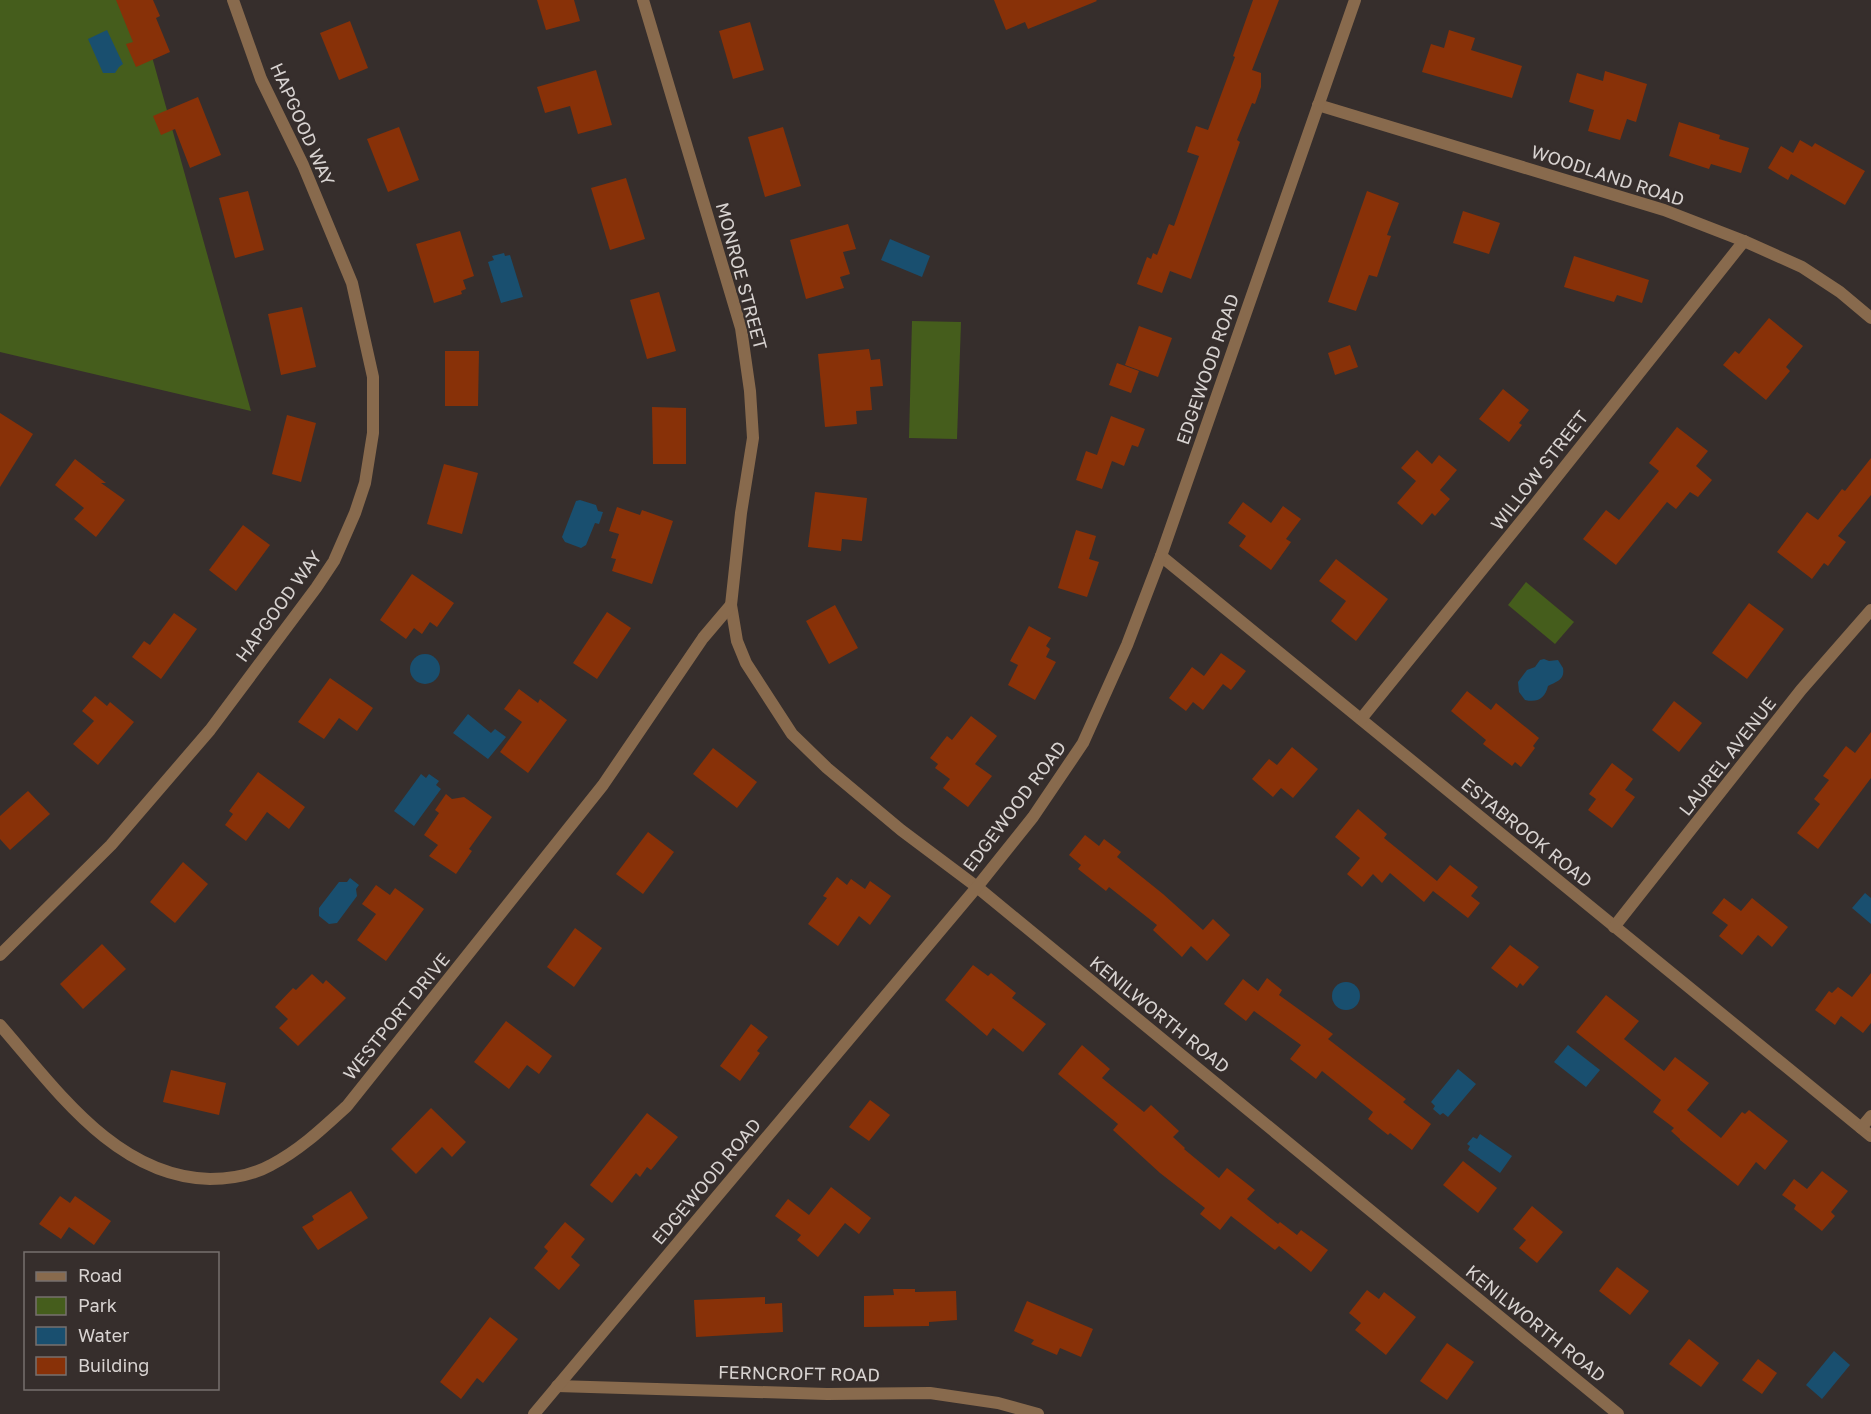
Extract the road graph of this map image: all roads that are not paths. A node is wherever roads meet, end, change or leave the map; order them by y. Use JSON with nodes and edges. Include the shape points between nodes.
{"nodes":[{"id":1,"x":233,"y":0,"type":"edge"},
{"id":2,"x":643,"y":0,"type":"edge"},
{"id":3,"x":1355,"y":0,"type":"edge"},
{"id":4,"x":1317,"y":105,"type":"junction"},
{"id":5,"x":1743,"y":241,"type":"junction"},
{"id":6,"x":1871,"y":318,"type":"edge"},
{"id":7,"x":1161,"y":556,"type":"junction"},
{"id":8,"x":730,"y":605,"type":"junction"},
{"id":9,"x":1871,"y":610,"type":"edge"},
{"id":10,"x":1360,"y":719,"type":"junction"},
{"id":11,"x":977,"y":887,"type":"junction"},
{"id":12,"x":1614,"y":927,"type":"junction"},
{"id":13,"x":0,"y":955,"type":"edge"},
{"id":14,"x":0,"y":1024,"type":"edge"},
{"id":15,"x":1871,"y":1116,"type":"edge"},
{"id":16,"x":1866,"y":1132,"type":"edge"},
{"id":17,"x":557,"y":1386,"type":"junction"},
{"id":18,"x":534,"y":1414,"type":"edge"},
{"id":19,"x":1038,"y":1414,"type":"edge"},
{"id":20,"x":1618,"y":1414,"type":"edge"}],
"edges":[{"from":1,"to":13,"type":"street","name":"HAPGOOD WAY","via":[[261,79],[303,165],[352,283],[373,377],[373,433],[365,483],[334,561],[210,730],[111,845]]},
{"from":2,"to":8,"type":"street","name":"MONROE STREET","via":[[741,328],[749,380],[753,438]]},
{"from":3,"to":4,"type":"street","name":"EDGEWOOD ROAD"},
{"from":4,"to":5,"type":"street","name":"WOODLAND ROAD","via":[[1664,210]]},
{"from":4,"to":7,"type":"street","name":"EDGEWOOD ROAD"},
{"from":5,"to":6,"type":"street","name":"WOODLAND ROAD","via":[[1802,267]]},
{"from":5,"to":10,"type":"street","name":"WILLOW STREET"},
{"from":7,"to":10,"type":"street","name":"ESTABROOK ROAD"},
{"from":7,"to":11,"type":"street","name":"EDGEWOOD ROAD","via":[[1083,743],[1033,817]]},
{"from":8,"to":11,"type":"street","name":"KENILWORTH ROAD","via":[[746,663],[792,734],[901,830]]},
{"from":8,"to":14,"type":"street","name":"WESTPORT DRIVE","via":[[703,638],[603,785],[347,1106],[304,1145],[270,1166],[226,1179],[195,1178],[159,1170],[141,1161],[103,1136],[72,1108]]},
{"from":9,"to":12,"type":"street","name":"LAUREL AVENUE","via":[[1801,690]]},
{"from":10,"to":12,"type":"street","name":"ESTABROOK ROAD"},
{"from":11,"to":17,"type":"street","name":"EDGEWOOD ROAD"},
{"from":11,"to":20,"type":"street","name":"KENILWORTH ROAD"},
{"from":12,"to":16,"type":"street","name":"ESTABROOK ROAD"},
{"from":15,"to":16,"type":"street"},
{"from":17,"to":18,"type":"street","name":"EDGEWOOD ROAD"},
{"from":17,"to":19,"type":"street","name":"FERNCROFT ROAD","via":[[930,1393],[998,1403]]}]}
